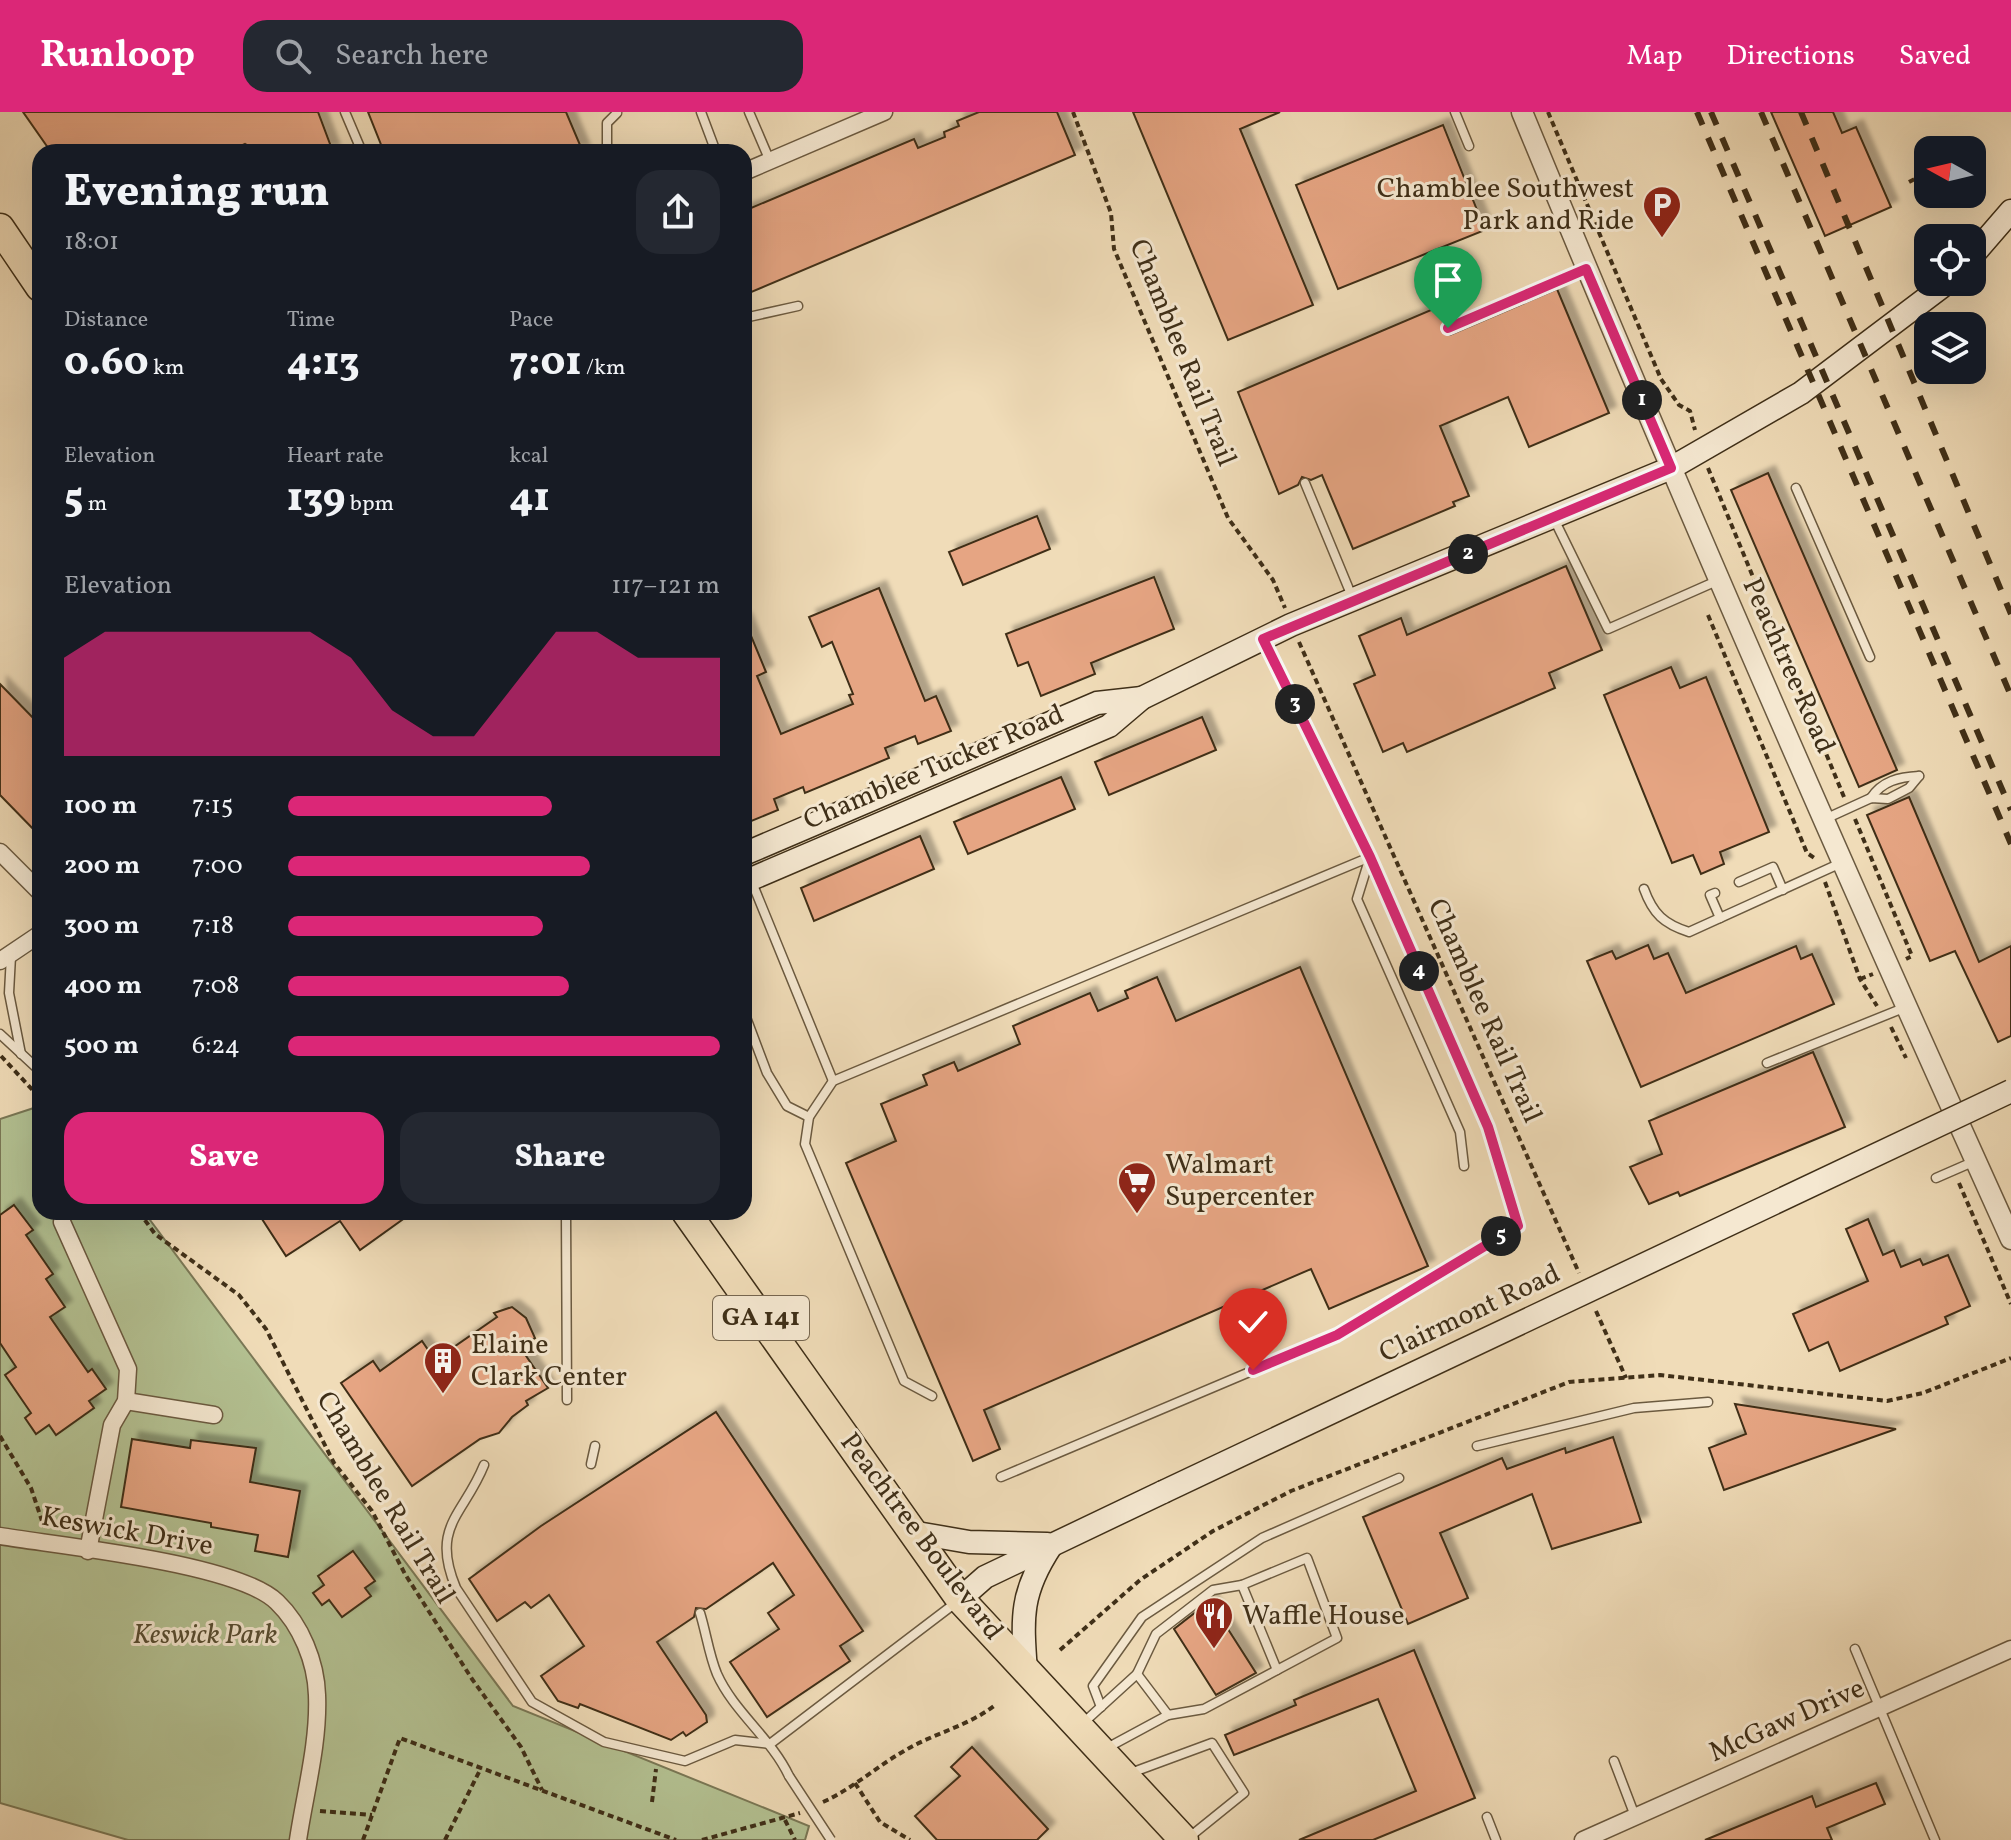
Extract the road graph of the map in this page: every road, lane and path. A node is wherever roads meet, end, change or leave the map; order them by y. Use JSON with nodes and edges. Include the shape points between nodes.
{"nodes":[{"id":1,"x":345,"y":112,"type":"edge"},
{"id":2,"x":701,"y":112,"type":"edge"},
{"id":3,"x":749,"y":112,"type":"edge"},
{"id":4,"x":884,"y":112,"type":"edge"},
{"id":5,"x":1073,"y":112,"type":"edge"},
{"id":6,"x":1455,"y":112,"type":"edge"},
{"id":7,"x":1522,"y":112,"type":"edge"},
{"id":8,"x":1548,"y":112,"type":"edge"},
{"id":9,"x":617,"y":113,"type":"edge"},
{"id":10,"x":359,"y":144,"type":"edge"},
{"id":11,"x":607,"y":144,"type":"edge"},
{"id":12,"x":713,"y":144,"type":"edge"},
{"id":13,"x":1469,"y":146,"type":"dead end"},
{"id":14,"x":770,"y":161,"type":"junction"},
{"id":15,"x":752,"y":169,"type":"edge"},
{"id":16,"x":1914,"y":179,"type":"edge"},
{"id":17,"x":1909,"y":182,"type":"dead end"},
{"id":18,"x":2007,"y":219,"type":"edge"},
{"id":19,"x":0,"y":228,"type":"edge"},
{"id":20,"x":1986,"y":241,"type":"edge"},
{"id":21,"x":1586,"y":269,"type":"junction"},
{"id":22,"x":32,"y":275,"type":"edge"},
{"id":23,"x":1929,"y":296,"type":"edge"},
{"id":24,"x":798,"y":306,"type":"dead end"},
{"id":25,"x":752,"y":316,"type":"edge"},
{"id":26,"x":1448,"y":328,"type":"dead end"},
{"id":27,"x":1690,"y":411,"type":"dead end"},
{"id":28,"x":1671,"y":468,"type":"junction"},
{"id":29,"x":1305,"y":483,"type":"dead end"},
{"id":30,"x":1796,"y":488,"type":"dead end"},
{"id":31,"x":1719,"y":494,"type":"dead end"},
{"id":32,"x":1554,"y":519,"type":"junction"},
{"id":33,"x":1720,"y":579,"type":"junction"},
{"id":34,"x":1281,"y":597,"type":"dead end"},
{"id":35,"x":1353,"y":600,"type":"junction"},
{"id":36,"x":1708,"y":615,"type":"dead end"},
{"id":37,"x":1263,"y":639,"type":"junction"},
{"id":38,"x":1870,"y":657,"type":"dead end"},
{"id":39,"x":1307,"y":661,"type":"dead end"},
{"id":40,"x":1142,"y":698,"type":"junction"},
{"id":41,"x":1843,"y":795,"type":"dead end"},
{"id":42,"x":1871,"y":798,"type":"junction"},
{"id":43,"x":1824,"y":819,"type":"junction"},
{"id":44,"x":1856,"y":821,"type":"dead end"},
{"id":45,"x":752,"y":851,"type":"edge"},
{"id":46,"x":0,"y":852,"type":"edge"},
{"id":47,"x":1370,"y":857,"type":"junction"},
{"id":48,"x":1816,"y":858,"type":"dead end"},
{"id":49,"x":1842,"y":863,"type":"junction"},
{"id":50,"x":752,"y":879,"type":"edge"},
{"id":51,"x":1739,"y":882,"type":"dead end"},
{"id":52,"x":32,"y":884,"type":"edge"},
{"id":53,"x":1644,"y":889,"type":"dead end"},
{"id":54,"x":1783,"y":890,"type":"junction"},
{"id":55,"x":752,"y":893,"type":"edge"},
{"id":56,"x":1715,"y":893,"type":"dead end"},
{"id":57,"x":1829,"y":894,"type":"dead end"},
{"id":58,"x":1720,"y":918,"type":"junction"},
{"id":59,"x":32,"y":939,"type":"edge"},
{"id":60,"x":1912,"y":956,"type":"dead end"},
{"id":61,"x":6,"y":957,"type":"edge"},
{"id":62,"x":1860,"y":979,"type":"dead end"},
{"id":63,"x":1906,"y":1007,"type":"junction"},
{"id":64,"x":752,"y":1033,"type":"edge"},
{"id":65,"x":0,"y":1034,"type":"edge"},
{"id":66,"x":0,"y":1054,"type":"edge"},
{"id":67,"x":21,"y":1054,"type":"junction"},
{"id":68,"x":1767,"y":1063,"type":"dead end"},
{"id":69,"x":32,"y":1064,"type":"edge"},
{"id":70,"x":833,"y":1081,"type":"junction"},
{"id":71,"x":32,"y":1089,"type":"edge"},
{"id":72,"x":2011,"y":1091,"type":"edge"},
{"id":73,"x":809,"y":1117,"type":"junction"},
{"id":74,"x":1976,"y":1161,"type":"junction"},
{"id":75,"x":1464,"y":1166,"type":"dead end"},
{"id":76,"x":1936,"y":1178,"type":"dead end"},
{"id":77,"x":145,"y":1220,"type":"edge"},
{"id":78,"x":566,"y":1220,"type":"edge"},
{"id":79,"x":692,"y":1220,"type":"edge"},
{"id":80,"x":62,"y":1222,"type":"dead end"},
{"id":81,"x":2011,"y":1239,"type":"edge"},
{"id":82,"x":1584,"y":1285,"type":"dead end"},
{"id":83,"x":1590,"y":1298,"type":"dead end"},
{"id":84,"x":2011,"y":1358,"type":"edge"},
{"id":85,"x":1626,"y":1378,"type":"junction"},
{"id":86,"x":932,"y":1396,"type":"dead end"},
{"id":87,"x":567,"y":1400,"type":"dead end"},
{"id":88,"x":126,"y":1401,"type":"junction"},
{"id":89,"x":1708,"y":1402,"type":"dead end"},
{"id":90,"x":214,"y":1415,"type":"dead end"},
{"id":91,"x":0,"y":1436,"type":"edge"},
{"id":92,"x":595,"y":1446,"type":"dead end"},
{"id":93,"x":1477,"y":1446,"type":"dead end"},
{"id":94,"x":591,"y":1464,"type":"dead end"},
{"id":95,"x":484,"y":1465,"type":"dead end"},
{"id":96,"x":1001,"y":1477,"type":"dead end"},
{"id":97,"x":1399,"y":1478,"type":"dead end"},
{"id":98,"x":45,"y":1529,"type":"dead end"},
{"id":99,"x":911,"y":1532,"type":"junction"},
{"id":100,"x":0,"y":1536,"type":"edge"},
{"id":101,"x":1055,"y":1543,"type":"junction"},
{"id":102,"x":88,"y":1551,"type":"junction"},
{"id":103,"x":1242,"y":1585,"type":"junction"},
{"id":104,"x":960,"y":1599,"type":"junction"},
{"id":105,"x":700,"y":1613,"type":"dead end"},
{"id":106,"x":1855,"y":1649,"type":"dead end"},
{"id":107,"x":2011,"y":1649,"type":"edge"},
{"id":108,"x":1060,"y":1650,"type":"dead end"},
{"id":109,"x":1277,"y":1670,"type":"junction"},
{"id":110,"x":1026,"y":1672,"type":"junction"},
{"id":111,"x":1137,"y":1674,"type":"junction"},
{"id":112,"x":994,"y":1706,"type":"dead end"},
{"id":113,"x":1101,"y":1707,"type":"junction"},
{"id":114,"x":1878,"y":1708,"type":"junction"},
{"id":115,"x":1168,"y":1715,"type":"junction"},
{"id":116,"x":1079,"y":1728,"type":"junction"},
{"id":117,"x":770,"y":1744,"type":"junction"},
{"id":118,"x":1101,"y":1751,"type":"junction"},
{"id":119,"x":1614,"y":1761,"type":"dead end"},
{"id":120,"x":481,"y":1768,"type":"junction"},
{"id":121,"x":656,"y":1769,"type":"dead end"},
{"id":122,"x":1124,"y":1776,"type":"junction"},
{"id":123,"x":855,"y":1783,"type":"junction"},
{"id":124,"x":542,"y":1790,"type":"junction"},
{"id":125,"x":652,"y":1802,"type":"dead end"},
{"id":126,"x":819,"y":1804,"type":"dead end"},
{"id":127,"x":808,"y":1809,"type":"dead end"},
{"id":128,"x":320,"y":1811,"type":"dead end"},
{"id":129,"x":372,"y":1815,"type":"junction"},
{"id":130,"x":1487,"y":1817,"type":"dead end"},
{"id":131,"x":1635,"y":1817,"type":"junction"},
{"id":132,"x":785,"y":1820,"type":"junction"},
{"id":133,"x":298,"y":1840,"type":"edge"},
{"id":134,"x":363,"y":1840,"type":"edge"},
{"id":135,"x":445,"y":1840,"type":"edge"},
{"id":136,"x":676,"y":1840,"type":"edge"},
{"id":137,"x":702,"y":1840,"type":"edge"},
{"id":138,"x":795,"y":1840,"type":"edge"},
{"id":139,"x":831,"y":1840,"type":"edge"},
{"id":140,"x":910,"y":1840,"type":"edge"},
{"id":141,"x":1184,"y":1840,"type":"edge"},
{"id":142,"x":1496,"y":1840,"type":"edge"},
{"id":143,"x":1583,"y":1840,"type":"edge"},
{"id":144,"x":1935,"y":1840,"type":"edge"}],
"edges":[{"from":1,"to":10,"type":"lane"},
{"from":2,"to":12,"type":"lane"},
{"from":3,"to":14,"type":"lane"},
{"from":4,"to":14,"type":"street"},
{"from":5,"to":34,"type":"path","name":"Chamblee Rail Trail","via":[[1111,213],[1114,249],[1228,518]]},
{"from":6,"to":13,"type":"lane"},
{"from":7,"to":21,"type":"street","name":"Peachtree Road"},
{"from":8,"to":27,"type":"path","via":[[1661,379],[1679,405]]},
{"from":9,"to":11,"type":"lane","via":[[607,123]]},
{"from":14,"to":15,"type":"street"},
{"from":16,"to":17,"type":"path"},
{"from":18,"to":20,"type":"main road"},
{"from":19,"to":22,"type":"highway"},
{"from":21,"to":26,"type":"lane"},
{"from":21,"to":28,"type":"street","name":"Peachtree Road"},
{"from":23,"to":28,"type":"main road","name":"Chamblee Tucker Road","via":[[1801,393]]},
{"from":24,"to":25,"type":"lane"},
{"from":28,"to":32,"type":"main road","name":"Chamblee Tucker Road"},
{"from":28,"to":33,"type":"street","name":"Peachtree Road"},
{"from":29,"to":35,"type":"lane"},
{"from":30,"to":38,"type":"lane"},
{"from":31,"to":41,"type":"path"},
{"from":32,"to":33,"type":"lane","via":[[1608,629]]},
{"from":32,"to":35,"type":"main road","name":"Chamblee Tucker Road"},
{"from":33,"to":43,"type":"street","name":"Peachtree Road"},
{"from":35,"to":37,"type":"main road","name":"Chamblee Tucker Road"},
{"from":36,"to":48,"type":"path","via":[[1807,853]]},
{"from":37,"to":40,"type":"main road","name":"Chamblee Tucker Road"},
{"from":37,"to":47,"type":"lane"},
{"from":39,"to":82,"type":"path","name":"Chamblee Rail Trail"},
{"from":40,"to":45,"type":"main road","name":"Chamblee Tucker Road","via":[[1097,703]]},
{"from":40,"to":50,"type":"main road","name":"Chamblee Tucker Road","via":[[1109,726]]},
{"from":42,"to":42,"type":"lane","via":[[1888,799],[1919,776],[1903,776],[1879,787]]},
{"from":42,"to":43,"type":"lane"},
{"from":43,"to":49,"type":"street","name":"Peachtree Road"},
{"from":44,"to":60,"type":"path"},
{"from":46,"to":52,"type":"street"},
{"from":47,"to":70,"type":"lane"},
{"from":47,"to":75,"type":"lane","via":[[1357,899],[1460,1132]]},
{"from":47,"to":96,"type":"lane","via":[[1488,1127],[1518,1226],[1337,1335]]},
{"from":49,"to":54,"type":"lane"},
{"from":49,"to":63,"type":"street","name":"Peachtree Road"},
{"from":51,"to":54,"type":"lane","via":[[1773,867]]},
{"from":53,"to":58,"type":"lane","via":[[1650,907],[1666,925],[1689,932]]},
{"from":54,"to":58,"type":"lane"},
{"from":55,"to":70,"type":"lane"},
{"from":56,"to":58,"type":"lane","via":[[1710,895]]},
{"from":57,"to":62,"type":"path"},
{"from":59,"to":61,"type":"street"},
{"from":61,"to":67,"type":"lane"},
{"from":63,"to":68,"type":"lane"},
{"from":63,"to":74,"type":"street","name":"Peachtree Road"},
{"from":64,"to":73,"type":"lane","via":[[787,1106]]},
{"from":65,"to":67,"type":"lane"},
{"from":66,"to":71,"type":"path"},
{"from":67,"to":69,"type":"lane"},
{"from":70,"to":73,"type":"lane"},
{"from":72,"to":101,"type":"main road","name":"Clairmont Road","bridge":true},
{"from":73,"to":86,"type":"lane","via":[[805,1144],[904,1381]]},
{"from":74,"to":76,"type":"lane"},
{"from":74,"to":81,"type":"street","name":"Peachtree Road"},
{"from":77,"to":124,"type":"path","name":"Chamblee Rail Trail","via":[[155,1234],[239,1295],[266,1329],[334,1463],[372,1511],[422,1601],[521,1747]]},
{"from":78,"to":87,"type":"lane"},
{"from":79,"to":99,"type":"highway","name":"Peachtree Boulevard","number":"GA 141"},
{"from":80,"to":88,"type":"street","via":[[128,1369]]},
{"from":83,"to":85,"type":"path"},
{"from":84,"to":85,"type":"path","via":[[1923,1393],[1887,1401],[1730,1381]]},
{"from":85,"to":108,"type":"path","via":[[1569,1382],[1291,1491],[1213,1531],[1140,1580]]},
{"from":88,"to":90,"type":"street"},
{"from":88,"to":102,"type":"street","via":[[112,1425]]},
{"from":89,"to":93,"type":"lane","via":[[1634,1408]]},
{"from":91,"to":98,"type":"path","via":[[31,1488]]},
{"from":92,"to":94,"type":"lane"},
{"from":95,"to":117,"type":"lane","via":[[450,1522],[447,1567],[532,1702],[604,1742],[685,1761],[735,1740]]},
{"from":97,"to":113,"type":"lane","via":[[1262,1538],[1142,1617],[1093,1686]]},
{"from":99,"to":101,"type":"main road","via":[[969,1542]]},
{"from":99,"to":104,"type":"highway","name":"Peachtree Boulevard","number":"GA 141"},
{"from":100,"to":102,"type":"street","name":"Keswick Drive"},
{"from":101,"to":104,"type":"main road","name":"Clairmont Road","via":[[985,1577]]},
{"from":101,"to":110,"type":"main road","via":[[1025,1592]]},
{"from":102,"to":133,"type":"street","name":"Keswick Drive","via":[[222,1574],[275,1600],[294,1624],[312,1659],[317,1695]]},
{"from":103,"to":109,"type":"lane"},
{"from":103,"to":109,"type":"lane","via":[[1307,1558],[1337,1638]]},
{"from":103,"to":111,"type":"lane","via":[[1213,1590],[1156,1634]]},
{"from":104,"to":110,"type":"highway","name":"Peachtree Boulevard","number":"GA 141"},
{"from":104,"to":117,"type":"lane"},
{"from":105,"to":117,"type":"lane","via":[[717,1674]]},
{"from":106,"to":114,"type":"lane"},
{"from":107,"to":114,"type":"street","name":"McGaw Drive"},
{"from":109,"to":115,"type":"lane","via":[[1204,1709]]},
{"from":110,"to":116,"type":"highway","name":"Peachtree Boulevard","number":"GA 141"},
{"from":111,"to":113,"type":"lane"},
{"from":111,"to":115,"type":"lane"},
{"from":112,"to":123,"type":"path","via":[[972,1723],[943,1730],[904,1751]]},
{"from":113,"to":116,"type":"lane"},
{"from":114,"to":131,"type":"street","name":"McGaw Drive"},
{"from":114,"to":144,"type":"lane"},
{"from":115,"to":118,"type":"lane"},
{"from":116,"to":118,"type":"highway","name":"Peachtree Boulevard","number":"GA 141"},
{"from":117,"to":139,"type":"lane","bridge":true},
{"from":118,"to":122,"type":"highway","name":"Peachtree Boulevard","number":"GA 141"},
{"from":119,"to":131,"type":"lane"},
{"from":120,"to":124,"type":"path"},
{"from":120,"to":129,"type":"path","via":[[400,1738]]},
{"from":120,"to":135,"type":"path"},
{"from":121,"to":125,"type":"path"},
{"from":122,"to":141,"type":"highway","name":"Peachtree Boulevard","number":"GA 141"},
{"from":122,"to":141,"type":"lane","via":[[1212,1743],[1244,1793]]},
{"from":123,"to":126,"type":"path"},
{"from":123,"to":140,"type":"path","via":[[880,1822]]},
{"from":124,"to":136,"type":"path"},
{"from":127,"to":132,"type":"path"},
{"from":128,"to":129,"type":"path"},
{"from":129,"to":134,"type":"path"},
{"from":130,"to":142,"type":"lane"},
{"from":131,"to":143,"type":"street","name":"McGaw Drive"},
{"from":132,"to":137,"type":"path"},
{"from":132,"to":138,"type":"path"}]}
